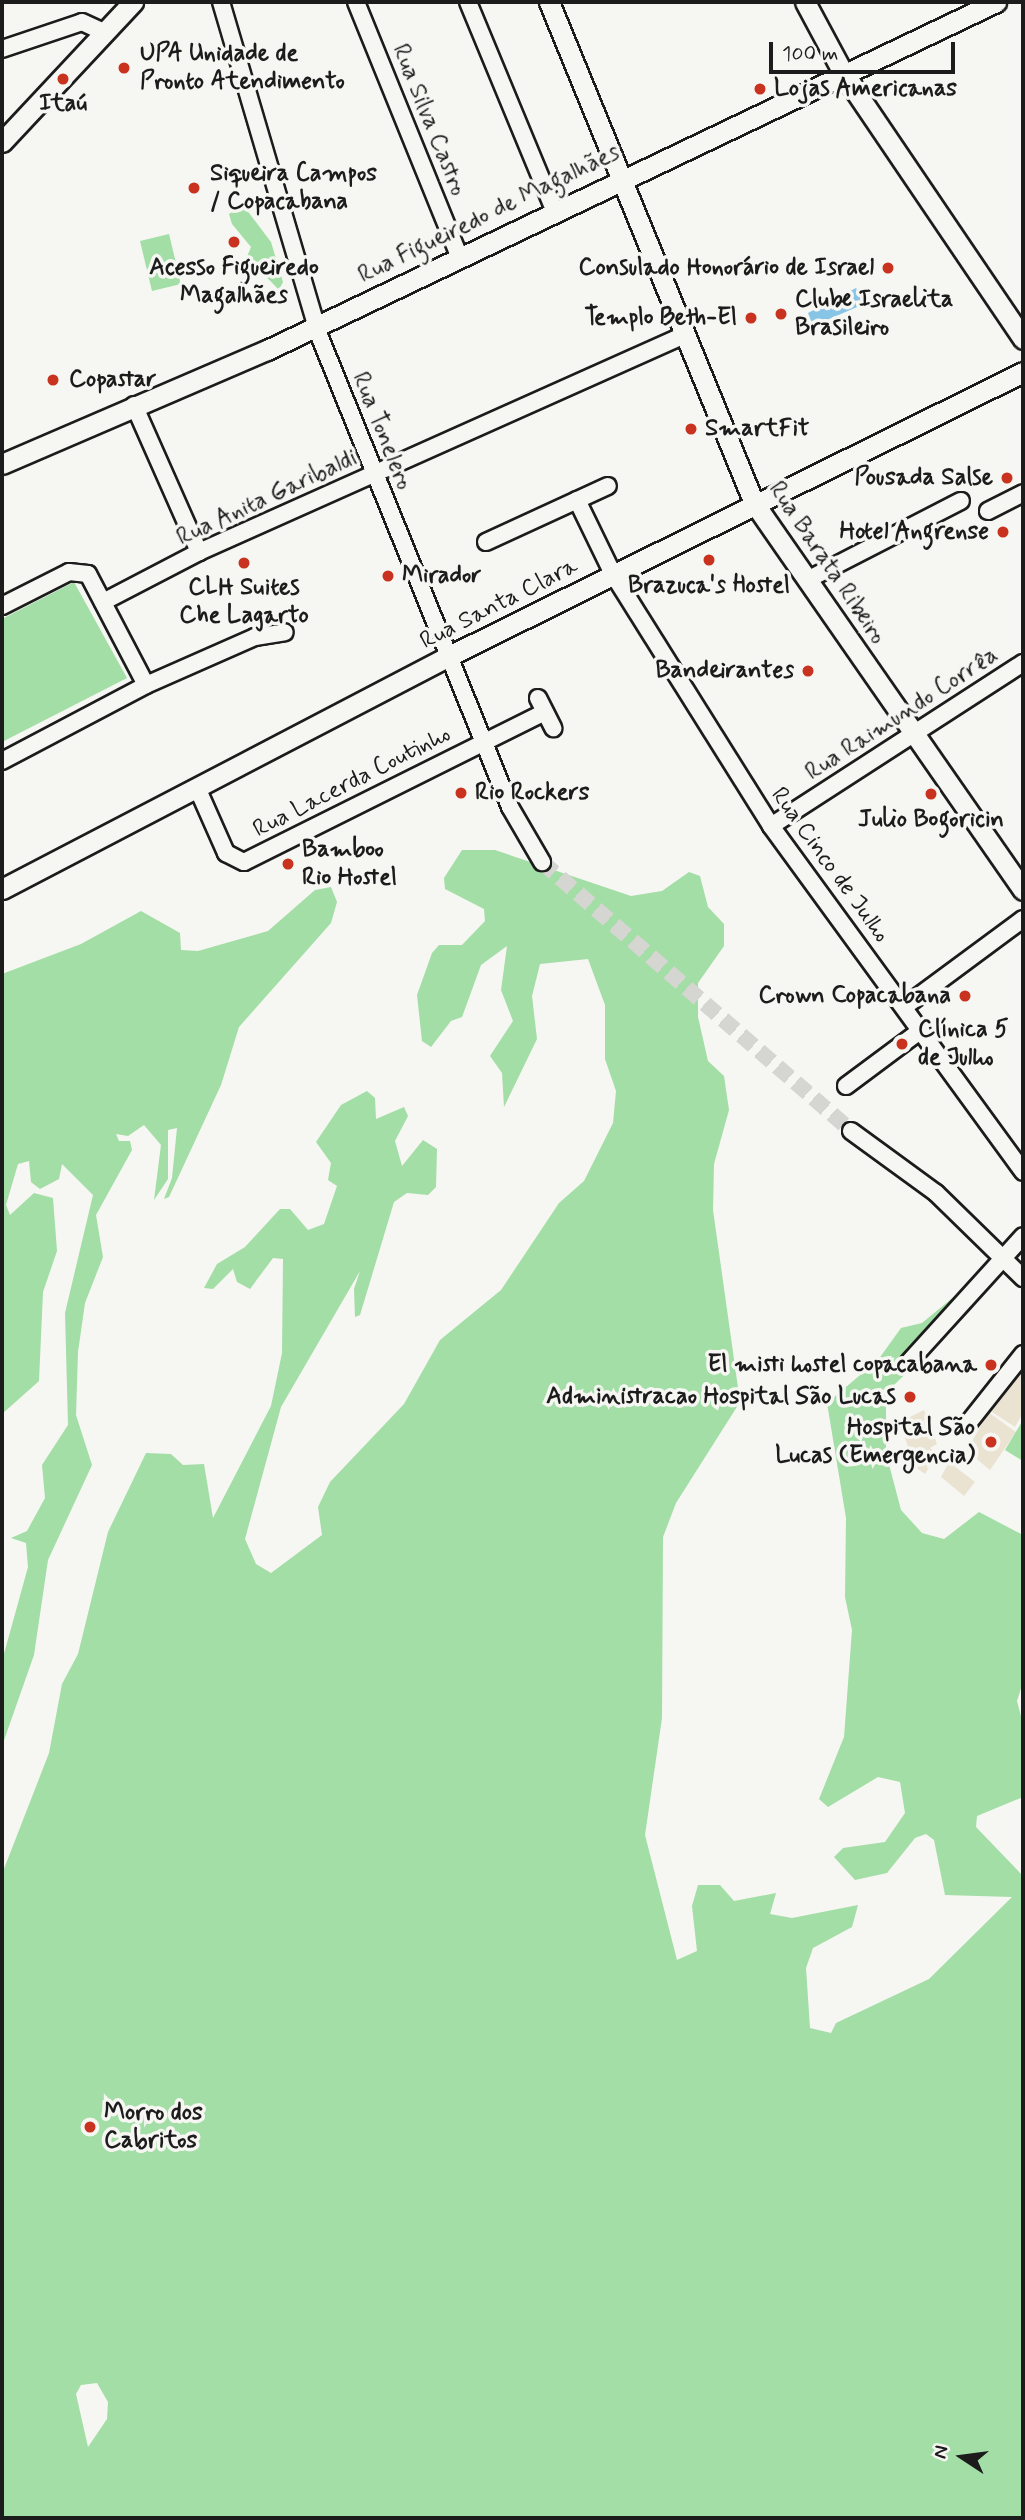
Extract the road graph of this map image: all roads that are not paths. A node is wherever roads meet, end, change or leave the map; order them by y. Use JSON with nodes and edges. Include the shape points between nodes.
{"nodes":[{"id":1,"x":133,"y":2,"type":"edge"},
{"id":2,"x":221,"y":2,"type":"edge"},
{"id":3,"x":356,"y":2,"type":"edge"},
{"id":4,"x":468,"y":2,"type":"edge"},
{"id":5,"x":549,"y":2,"type":"edge"},
{"id":6,"x":805,"y":2,"type":"edge"},
{"id":7,"x":996,"y":2,"type":"edge"},
{"id":8,"x":101,"y":31,"type":"junction"},
{"id":9,"x":2,"y":49,"type":"edge"},
{"id":10,"x":843,"y":72,"type":"junction"},
{"id":11,"x":2,"y":142,"type":"edge"},
{"id":12,"x":617,"y":178,"type":"junction"},
{"id":13,"x":554,"y":210,"type":"junction"},
{"id":14,"x":459,"y":256,"type":"junction"},
{"id":15,"x":316,"y":326,"type":"junction"},
{"id":16,"x":682,"y":336,"type":"junction"},
{"id":17,"x":1023,"y":339,"type":"edge"},
{"id":18,"x":1023,"y":372,"type":"edge"},
{"id":19,"x":134,"y":405,"type":"junction"},
{"id":20,"x":3,"y":461,"type":"edge"},
{"id":21,"x":375,"y":474,"type":"junction"},
{"id":22,"x":608,"y":486,"type":"dead end"},
{"id":23,"x":1023,"y":493,"type":"edge"},
{"id":24,"x":577,"y":500,"type":"junction"},
{"id":25,"x":961,"y":501,"type":"dead end"},
{"id":26,"x":754,"y":503,"type":"junction"},
{"id":27,"x":988,"y":511,"type":"dead end"},
{"id":28,"x":486,"y":542,"type":"dead end"},
{"id":29,"x":199,"y":552,"type":"junction"},
{"id":30,"x":613,"y":575,"type":"junction"},
{"id":31,"x":807,"y":580,"type":"junction"},
{"id":32,"x":103,"y":602,"type":"junction"},
{"id":33,"x":2,"y":606,"type":"edge"},
{"id":34,"x":285,"y":632,"type":"dead end"},
{"id":35,"x":449,"y":656,"type":"junction"},
{"id":36,"x":1023,"y":663,"type":"edge"},
{"id":37,"x":146,"y":685,"type":"junction"},
{"id":38,"x":553,"y":728,"type":"dead end"},
{"id":39,"x":913,"y":732,"type":"junction"},
{"id":40,"x":483,"y":740,"type":"junction"},
{"id":41,"x":2,"y":761,"type":"edge"},
{"id":42,"x":199,"y":792,"type":"junction"},
{"id":43,"x":771,"y":826,"type":"junction"},
{"id":44,"x":542,"y":862,"type":"tunnel mouth"},
{"id":45,"x":2,"y":889,"type":"edge"},
{"id":46,"x":1023,"y":890,"type":"edge"},
{"id":47,"x":1023,"y":919,"type":"edge"},
{"id":48,"x":904,"y":1007,"type":"junction"},
{"id":49,"x":921,"y":1030,"type":"junction"},
{"id":50,"x":846,"y":1086,"type":"dead end"},
{"id":51,"x":851,"y":1130,"type":"tunnel mouth"},
{"id":52,"x":1023,"y":1172,"type":"edge"},
{"id":53,"x":1023,"y":1236,"type":"edge"},
{"id":54,"x":1000,"y":1258,"type":"junction"},
{"id":55,"x":1023,"y":1278,"type":"edge"},
{"id":56,"x":1023,"y":1354,"type":"edge"},
{"id":57,"x":908,"y":1363,"type":"dead end"},
{"id":58,"x":966,"y":1426,"type":"dead end"}],
"edges":[{"from":1,"to":8,"type":"main road"},
{"from":2,"to":15,"type":"street","name":"Rua Tonelero"},
{"from":3,"to":14,"type":"street","name":"Rua Silva Castro"},
{"from":4,"to":13,"type":"street"},
{"from":5,"to":12,"type":"main road","name":"Rua Barata Ribeiro"},
{"from":6,"to":10,"type":"main road"},
{"from":7,"to":10,"type":"main road","name":"Rua Figueiredo de Magalhães"},
{"from":8,"to":9,"type":"street","via":[[82,22]]},
{"from":8,"to":11,"type":"main road"},
{"from":10,"to":12,"type":"main road","name":"Rua Figueiredo de Magalhães"},
{"from":10,"to":17,"type":"main road"},
{"from":12,"to":13,"type":"main road","name":"Rua Figueiredo de Magalhães"},
{"from":12,"to":16,"type":"main road","name":"Rua Barata Ribeiro"},
{"from":13,"to":14,"type":"main road","name":"Rua Figueiredo de Magalhães"},
{"from":14,"to":15,"type":"main road","name":"Rua Figueiredo de Magalhães"},
{"from":15,"to":19,"type":"main road","name":"Rua Figueiredo de Magalhães"},
{"from":15,"to":21,"type":"street","name":"Rua Tonelero"},
{"from":16,"to":21,"type":"street","name":"Rua Anita Garibaldi"},
{"from":16,"to":26,"type":"main road","name":"Rua Barata Ribeiro"},
{"from":18,"to":26,"type":"main road","name":"Rua Santa Clara"},
{"from":19,"to":20,"type":"main road","name":"Rua Figueiredo de Magalhães"},
{"from":19,"to":29,"type":"street"},
{"from":21,"to":29,"type":"street","name":"Rua Anita Garibaldi"},
{"from":21,"to":35,"type":"street","name":"Rua Tonelero"},
{"from":22,"to":24,"type":"street"},
{"from":23,"to":27,"type":"street"},
{"from":24,"to":28,"type":"street"},
{"from":24,"to":30,"type":"street","name":"Rua Cinco de Julho"},
{"from":25,"to":31,"type":"street"},
{"from":26,"to":30,"type":"main road","name":"Rua Santa Clara"},
{"from":26,"to":31,"type":"main road","name":"Rua Barata Ribeiro"},
{"from":29,"to":32,"type":"street","name":"Rua Anita Garibaldi"},
{"from":30,"to":35,"type":"main road","name":"Rua Santa Clara"},
{"from":30,"to":43,"type":"street","name":"Rua Cinco de Julho"},
{"from":31,"to":39,"type":"main road","name":"Rua Barata Ribeiro"},
{"from":32,"to":33,"type":"street","via":[[88,574],[75,570]]},
{"from":32,"to":37,"type":"street"},
{"from":34,"to":37,"type":"street","via":[[255,637]]},
{"from":35,"to":40,"type":"street","name":"Rua Tonelero"},
{"from":35,"to":42,"type":"main road","name":"Rua Santa Clara"},
{"from":36,"to":39,"type":"street","name":"Rua Raimundo Corrêa"},
{"from":37,"to":41,"type":"street"},
{"from":38,"to":40,"type":"street","via":[[542,705]]},
{"from":39,"to":43,"type":"street","name":"Rua Raimundo Corrêa"},
{"from":39,"to":46,"type":"main road","name":"Rua Barata Ribeiro"},
{"from":40,"to":42,"type":"street","name":"Rua Lacerda Coutinho","via":[[244,862],[226,853]]},
{"from":40,"to":44,"type":"street","name":"Rua Tonelero"},
{"from":42,"to":45,"type":"main road","name":"Rua Santa Clara"},
{"from":43,"to":48,"type":"street","name":"Rua Cinco de Julho"},
{"from":47,"to":48,"type":"street"},
{"from":48,"to":49,"type":"street","name":"Rua Cinco de Julho"},
{"from":49,"to":50,"type":"street"},
{"from":49,"to":52,"type":"street","name":"Rua Cinco de Julho"},
{"from":51,"to":54,"type":"street","via":[[936,1193]]},
{"from":53,"to":54,"type":"street"},
{"from":54,"to":55,"type":"street"},
{"from":54,"to":57,"type":"street"},
{"from":56,"to":58,"type":"street"}]}
